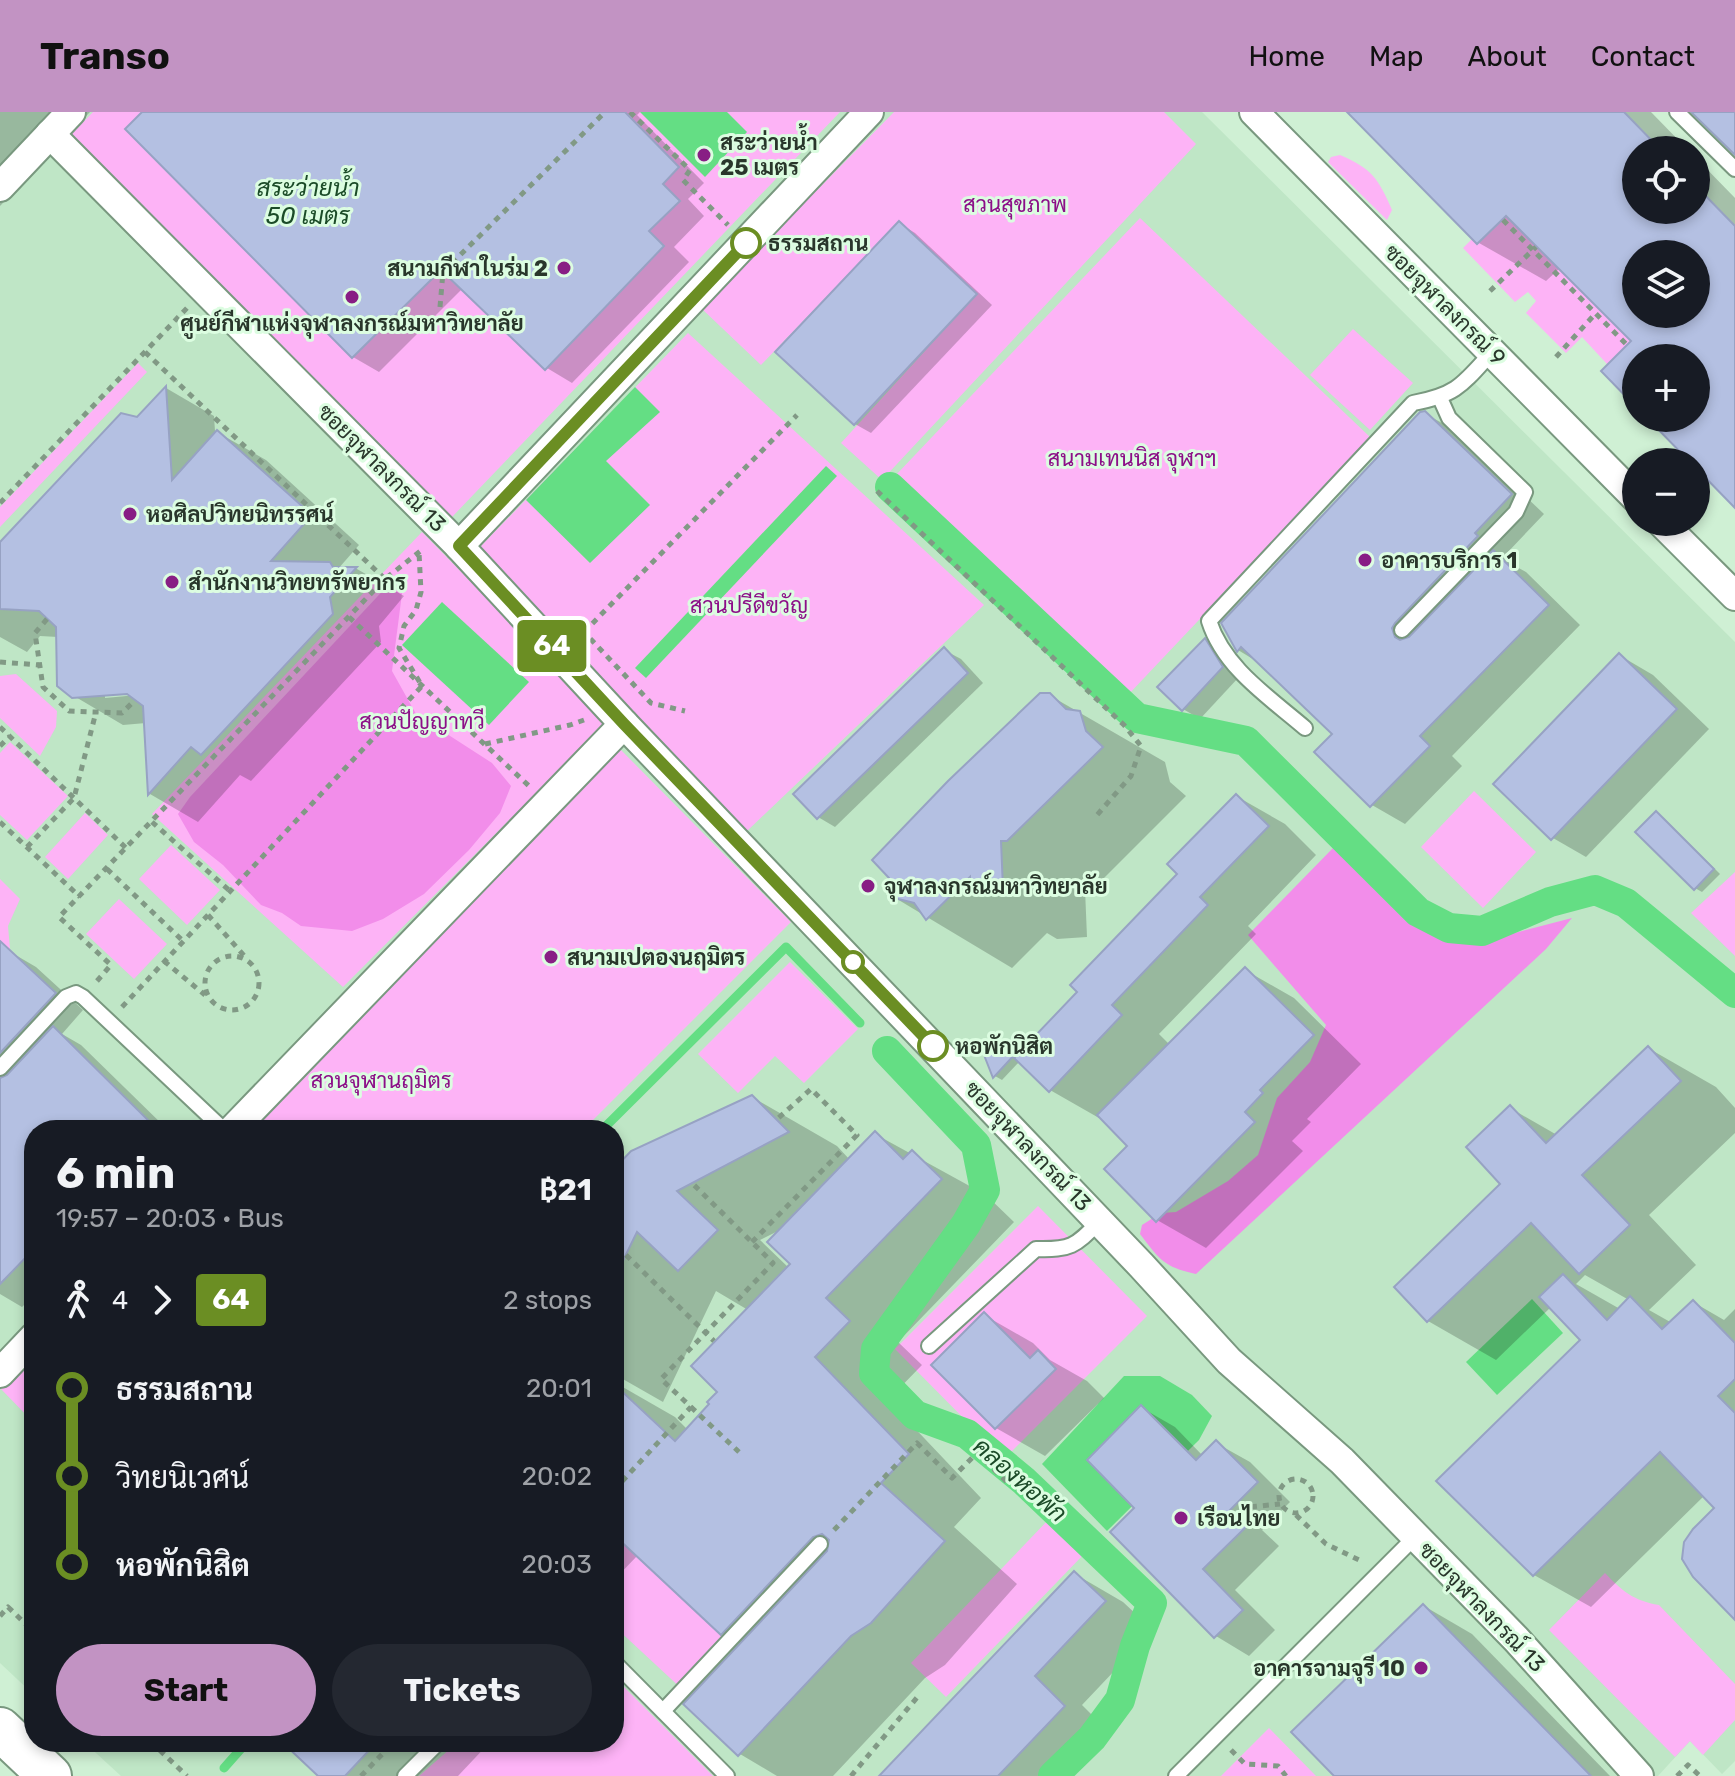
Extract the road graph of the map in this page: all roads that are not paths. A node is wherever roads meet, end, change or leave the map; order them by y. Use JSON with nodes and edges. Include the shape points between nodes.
{"nodes":[{"id":1,"x":71,"y":112,"type":"edge"},
{"id":2,"x":869,"y":112,"type":"edge"},
{"id":3,"x":1254,"y":112,"type":"edge"},
{"id":4,"x":1677,"y":112,"type":"edge"},
{"id":5,"x":50,"y":134,"type":"junction"},
{"id":6,"x":1735,"y":169,"type":"edge"},
{"id":7,"x":0,"y":187,"type":"edge"},
{"id":8,"x":1492,"y":352,"type":"junction"},
{"id":9,"x":1440,"y":398,"type":"junction"},
{"id":10,"x":1622,"y":484,"type":"edge"},
{"id":11,"x":1675,"y":536,"type":"edge"},
{"id":12,"x":459,"y":546,"type":"junction"},
{"id":13,"x":1735,"y":596,"type":"edge"},
{"id":14,"x":1402,"y":630,"type":"dead end"},
{"id":15,"x":617,"y":717,"type":"junction"},
{"id":16,"x":1305,"y":728,"type":"dead end"},
{"id":17,"x":0,"y":1068,"type":"edge"},
{"id":18,"x":213,"y":1120,"type":"edge"},
{"id":19,"x":242,"y":1120,"type":"edge"},
{"id":20,"x":1100,"y":1221,"type":"junction"},
{"id":21,"x":929,"y":1346,"type":"dead end"},
{"id":22,"x":24,"y":1348,"type":"edge"},
{"id":23,"x":0,"y":1373,"type":"edge"},
{"id":24,"x":1415,"y":1537,"type":"junction"},
{"id":25,"x":820,"y":1544,"type":"road end"},
{"id":26,"x":624,"y":1672,"type":"edge"},
{"id":27,"x":663,"y":1711,"type":"junction"},
{"id":28,"x":0,"y":1729,"type":"edge"},
{"id":29,"x":24,"y":1752,"type":"edge"},
{"id":30,"x":24,"y":1752,"type":"edge"},
{"id":31,"x":429,"y":1752,"type":"edge"},
{"id":32,"x":50,"y":1776,"type":"edge"},
{"id":33,"x":405,"y":1776,"type":"edge"},
{"id":34,"x":727,"y":1776,"type":"edge"},
{"id":35,"x":1176,"y":1776,"type":"edge"},
{"id":36,"x":1639,"y":1776,"type":"edge"}],
"edges":[{"from":1,"to":5,"type":"street"},
{"from":2,"to":12,"type":"street"},
{"from":3,"to":8,"type":"street","name":"ซอยจุฬาลงกรณ์ 9"},
{"from":4,"to":6,"type":"lane"},
{"from":5,"to":7,"type":"street"},
{"from":5,"to":12,"type":"street","name":"ซอยจุฬาลงกรณ์ 13"},
{"from":8,"to":9,"type":"lane","via":[[1462,385]]},
{"from":8,"to":10,"type":"street","name":"ซอยจุฬาลงกรณ์ 9"},
{"from":9,"to":14,"type":"lane","via":[[1449,418],[1525,492],[1516,512]]},
{"from":9,"to":16,"type":"lane","via":[[1413,403],[1209,621],[1229,661]]},
{"from":11,"to":13,"type":"street"},
{"from":12,"to":15,"type":"street","name":"ซอยจุฬาลงกรณ์ 13"},
{"from":15,"to":19,"type":"street","via":[[547,803]]},
{"from":15,"to":20,"type":"street","name":"ซอยจุฬาลงกรณ์ 13"},
{"from":17,"to":18,"type":"lane","via":[[72,993],[83,997]]},
{"from":20,"to":21,"type":"lane","via":[[1065,1250],[1036,1249]]},
{"from":20,"to":24,"type":"street","name":"ซอยจุฬาลงกรณ์ 13","via":[[1229,1361],[1342,1461]]},
{"from":22,"to":23,"type":"street"},
{"from":24,"to":35,"type":"lane"},
{"from":24,"to":36,"type":"street","name":"ซอยจุฬาลงกรณ์ 13"},
{"from":25,"to":27,"type":"lane"},
{"from":26,"to":27,"type":"lane"},
{"from":27,"to":34,"type":"lane"},
{"from":28,"to":29,"type":"main road"},
{"from":30,"to":32,"type":"main road"},
{"from":31,"to":33,"type":"lane"}]}
